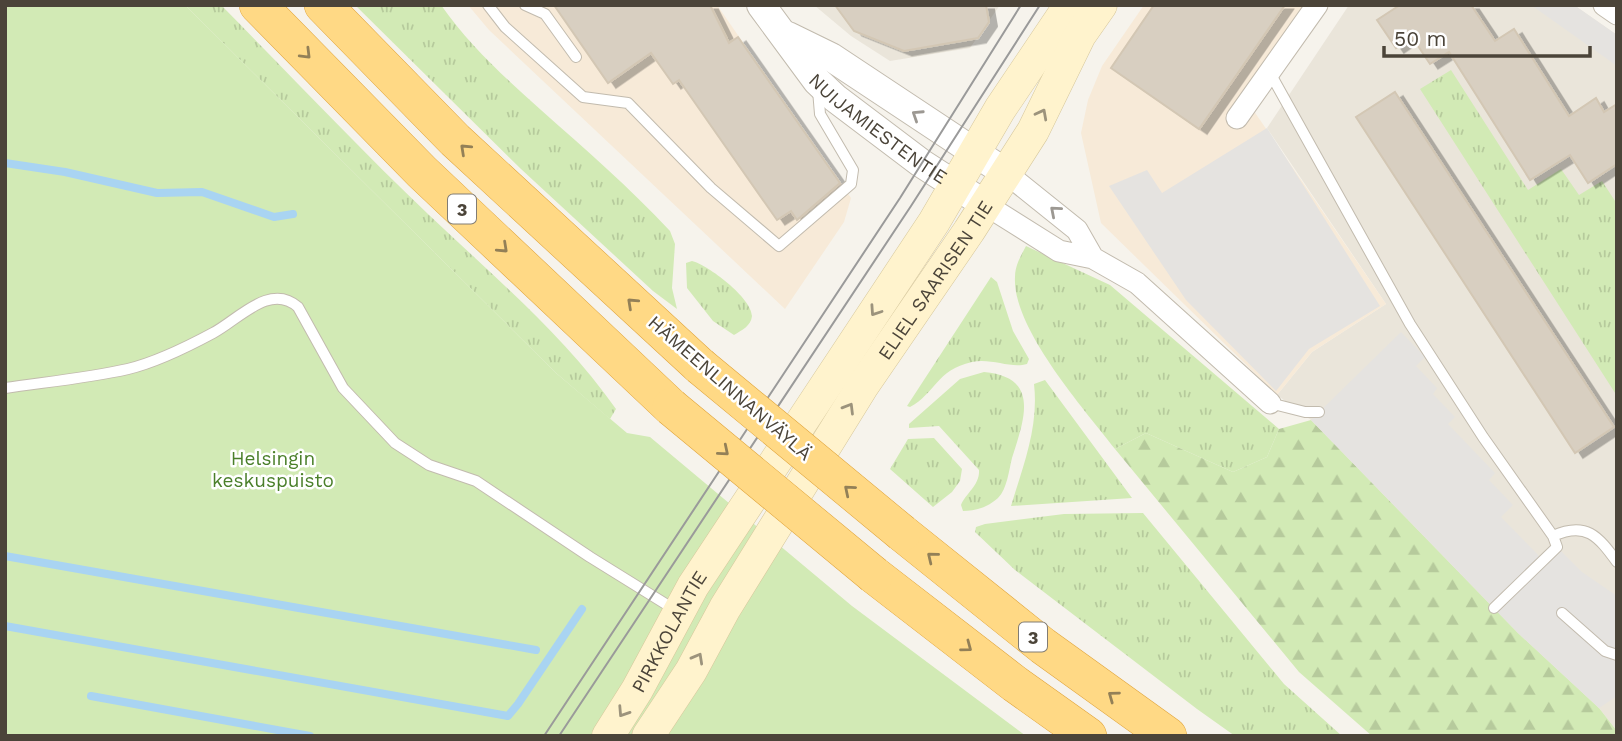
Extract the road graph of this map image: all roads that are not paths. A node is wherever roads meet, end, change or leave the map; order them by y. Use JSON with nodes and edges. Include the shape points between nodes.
{"nodes":[{"id":1,"x":258,"y":5,"type":"edge"},
{"id":2,"x":323,"y":5,"type":"edge"},
{"id":3,"x":488,"y":5,"type":"edge"},
{"id":4,"x":525,"y":5,"type":"edge"},
{"id":5,"x":761,"y":5,"type":"edge"},
{"id":6,"x":1070,"y":5,"type":"edge"},
{"id":7,"x":1101,"y":5,"type":"edge"},
{"id":8,"x":1317,"y":5,"type":"edge"},
{"id":9,"x":1604,"y":5,"type":"edge"},
{"id":10,"x":1617,"y":14,"type":"edge"},
{"id":11,"x":785,"y":35,"type":"junction"},
{"id":12,"x":576,"y":57,"type":"dead end"},
{"id":13,"x":1270,"y":73,"type":"junction"},
{"id":14,"x":817,"y":81,"type":"junction"},
{"id":15,"x":1237,"y":118,"type":"dead end"},
{"id":16,"x":975,"y":151,"type":"junction"},
{"id":17,"x":1006,"y":173,"type":"junction"},
{"id":18,"x":956,"y":184,"type":"junction"},
{"id":19,"x":986,"y":205,"type":"junction"},
{"id":20,"x":1093,"y":258,"type":"junction"},
{"id":21,"x":5,"y":388,"type":"edge"},
{"id":22,"x":1270,"y":403,"type":"joint"},
{"id":23,"x":1319,"y":412,"type":"dead end"},
{"id":24,"x":732,"y":527,"type":"joint"},
{"id":25,"x":1553,"y":536,"type":"junction"},
{"id":26,"x":761,"y":550,"type":"joint"},
{"id":27,"x":1617,"y":562,"type":"edge"},
{"id":28,"x":1494,"y":608,"type":"dead end"},
{"id":29,"x":677,"y":611,"type":"junction"},
{"id":30,"x":1562,"y":613,"type":"dead end"},
{"id":31,"x":1617,"y":655,"type":"edge"},
{"id":32,"x":608,"y":736,"type":"edge"},
{"id":33,"x":648,"y":736,"type":"edge"},
{"id":34,"x":1088,"y":736,"type":"edge"},
{"id":35,"x":1168,"y":736,"type":"edge"}],
"edges":[{"from":1,"to":34,"type":"highway","number":"3","one_way":true,"bridge":true,"via":[[422,172],[671,407],[874,575]]},
{"from":35,"to":2,"type":"highway","name":"HÄMEENLINNANVÄYLÄ","number":"3","one_way":true,"bridge":true,"via":[[1043,646],[700,366],[455,140]]},
{"from":3,"to":14,"type":"lane","via":[[505,27],[583,97],[628,103],[711,188],[779,246],[851,184],[853,170],[820,114]]},
{"from":4,"to":12,"type":"lane","via":[[545,14]]},
{"from":5,"to":11,"type":"street","name":"NUIJAMIESTENTIE"},
{"from":6,"to":16,"type":"main road","name":"ELIEL SAARISEN TIE"},
{"from":17,"to":7,"type":"main road","name":"ELIEL SAARISEN TIE","one_way":true,"via":[[1045,109],[1080,35]]},
{"from":8,"to":13,"type":"street"},
{"from":9,"to":10,"type":"street"},
{"from":11,"to":14,"type":"street","name":"NUIJAMIESTENTIE"},
{"from":16,"to":11,"type":"street","name":"NUIJAMIESTENTIE","one_way":true,"via":[[831,57]]},
{"from":13,"to":15,"type":"street"},
{"from":13,"to":25,"type":"lane","via":[[1410,324]]},
{"from":14,"to":18,"type":"street","name":"NUIJAMIESTENTIE","via":[[892,142]]},
{"from":16,"to":17,"type":"street","name":"NUIJAMIESTENTIE"},
{"from":16,"to":18,"type":"main road","name":"ELIEL SAARISEN TIE"},
{"from":17,"to":19,"type":"main road","name":"ELIEL SAARISEN TIE"},
{"from":20,"to":17,"type":"street","one_way":true,"via":[[1077,230]]},
{"from":18,"to":19,"type":"street","name":"NUIJAMIESTENTIE"},
{"from":18,"to":24,"type":"main road","name":"ELIEL SAARISEN TIE","one_way":true},
{"from":19,"to":20,"type":"street","via":[[1059,251]]},
{"from":26,"to":19,"type":"main road","name":"ELIEL SAARISEN TIE","one_way":true,"via":[[862,387]]},
{"from":20,"to":22,"type":"street","via":[[1137,283]]},
{"from":21,"to":29,"type":"lane","via":[[131,368],[216,332],[267,300],[289,299],[298,307],[343,388],[395,443],[429,465],[476,481]]},
{"from":22,"to":23,"type":"lane"},
{"from":24,"to":29,"type":"main road","name":"PIRKKOLANTIE"},
{"from":25,"to":27,"type":"lane","via":[[1580,529],[1607,548]]},
{"from":25,"to":28,"type":"lane","via":[[1558,547]]},
{"from":33,"to":26,"type":"main road","name":"PIRKKOLANTIE","one_way":true},
{"from":29,"to":32,"type":"main road","name":"PIRKKOLANTIE","one_way":true},
{"from":30,"to":31,"type":"lane","via":[[1605,651]]}]}
